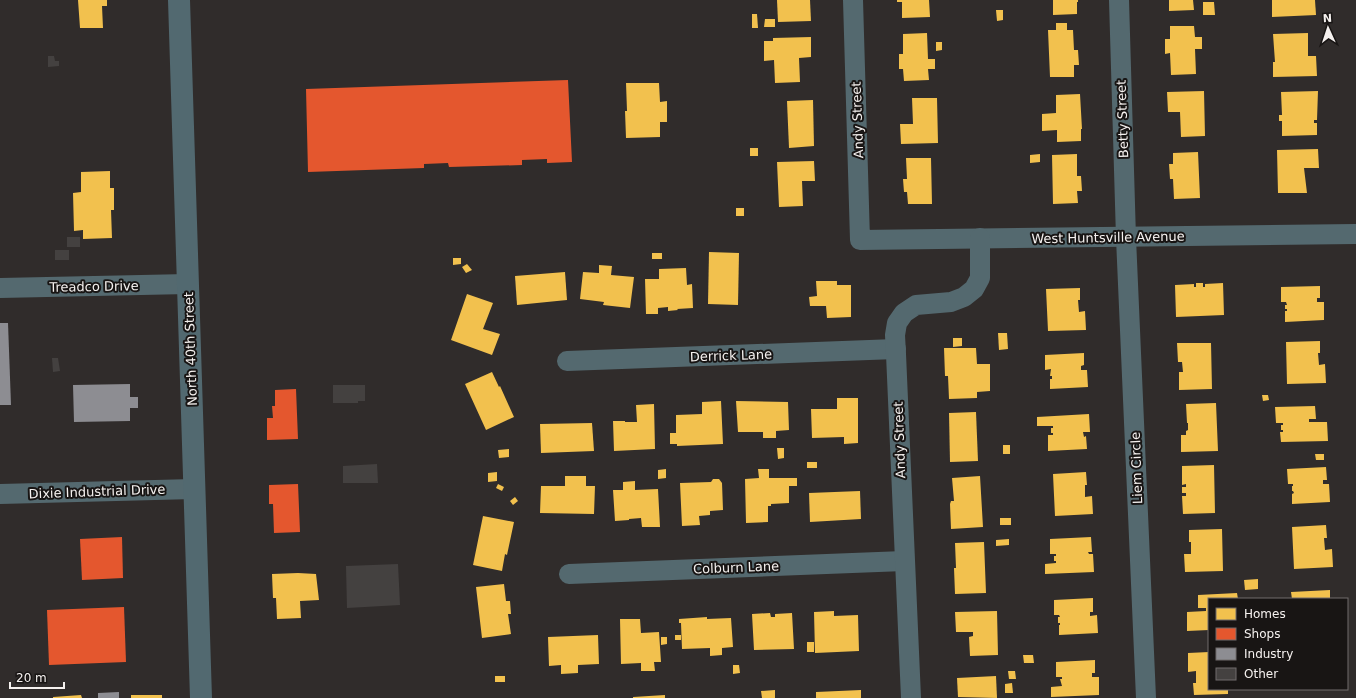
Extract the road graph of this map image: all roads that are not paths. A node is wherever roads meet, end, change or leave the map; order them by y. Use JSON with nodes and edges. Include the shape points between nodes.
{"nodes":[{"id":1,"x":179,"y":0,"type":"edge"},
{"id":2,"x":853,"y":0,"type":"edge"},
{"id":3,"x":1119,"y":0,"type":"edge"},
{"id":4,"x":1356,"y":234,"type":"edge"},
{"id":5,"x":980,"y":238,"type":"junction"},
{"id":6,"x":1126,"y":238,"type":"junction"},
{"id":7,"x":860,"y":240,"type":"joint"},
{"id":8,"x":188,"y":284,"type":"junction"},
{"id":9,"x":0,"y":288,"type":"edge"},
{"id":10,"x":896,"y":349,"type":"junction"},
{"id":11,"x":566,"y":361,"type":"dead end"},
{"id":12,"x":194,"y":489,"type":"junction"},
{"id":13,"x":0,"y":494,"type":"edge"},
{"id":14,"x":904,"y":561,"type":"junction"},
{"id":15,"x":569,"y":574,"type":"dead end"},
{"id":16,"x":201,"y":698,"type":"edge"},
{"id":17,"x":910,"y":698,"type":"edge"},
{"id":18,"x":1146,"y":698,"type":"edge"}],
"edges":[{"from":1,"to":8,"type":"street","name":"North 40th Street"},
{"from":2,"to":7,"type":"street","name":"Andy Street"},
{"from":3,"to":6,"type":"street","name":"Betty Street"},
{"from":4,"to":6,"type":"street","name":"West Huntsville Avenue"},
{"from":5,"to":6,"type":"street","name":"West Huntsville Avenue"},
{"from":5,"to":7,"type":"street","name":"West Huntsville Avenue"},
{"from":5,"to":10,"type":"street","name":"Andy Street","via":[[980,278],[974,289],[952,302],[916,304],[904,313],[897,323]]},
{"from":6,"to":18,"type":"street","name":"Liem Circle"},
{"from":8,"to":9,"type":"street","name":"Treadco Drive"},
{"from":8,"to":12,"type":"street","name":"North 40th Street"},
{"from":10,"to":11,"type":"street","name":"Derrick Lane"},
{"from":10,"to":14,"type":"street","name":"Andy Street"},
{"from":12,"to":13,"type":"street","name":"Dixie Industrial Drive"},
{"from":12,"to":16,"type":"street","name":"North 40th Street"},
{"from":14,"to":15,"type":"street","name":"Colburn Lane"},
{"from":14,"to":17,"type":"street","name":"Andy Street"}]}
